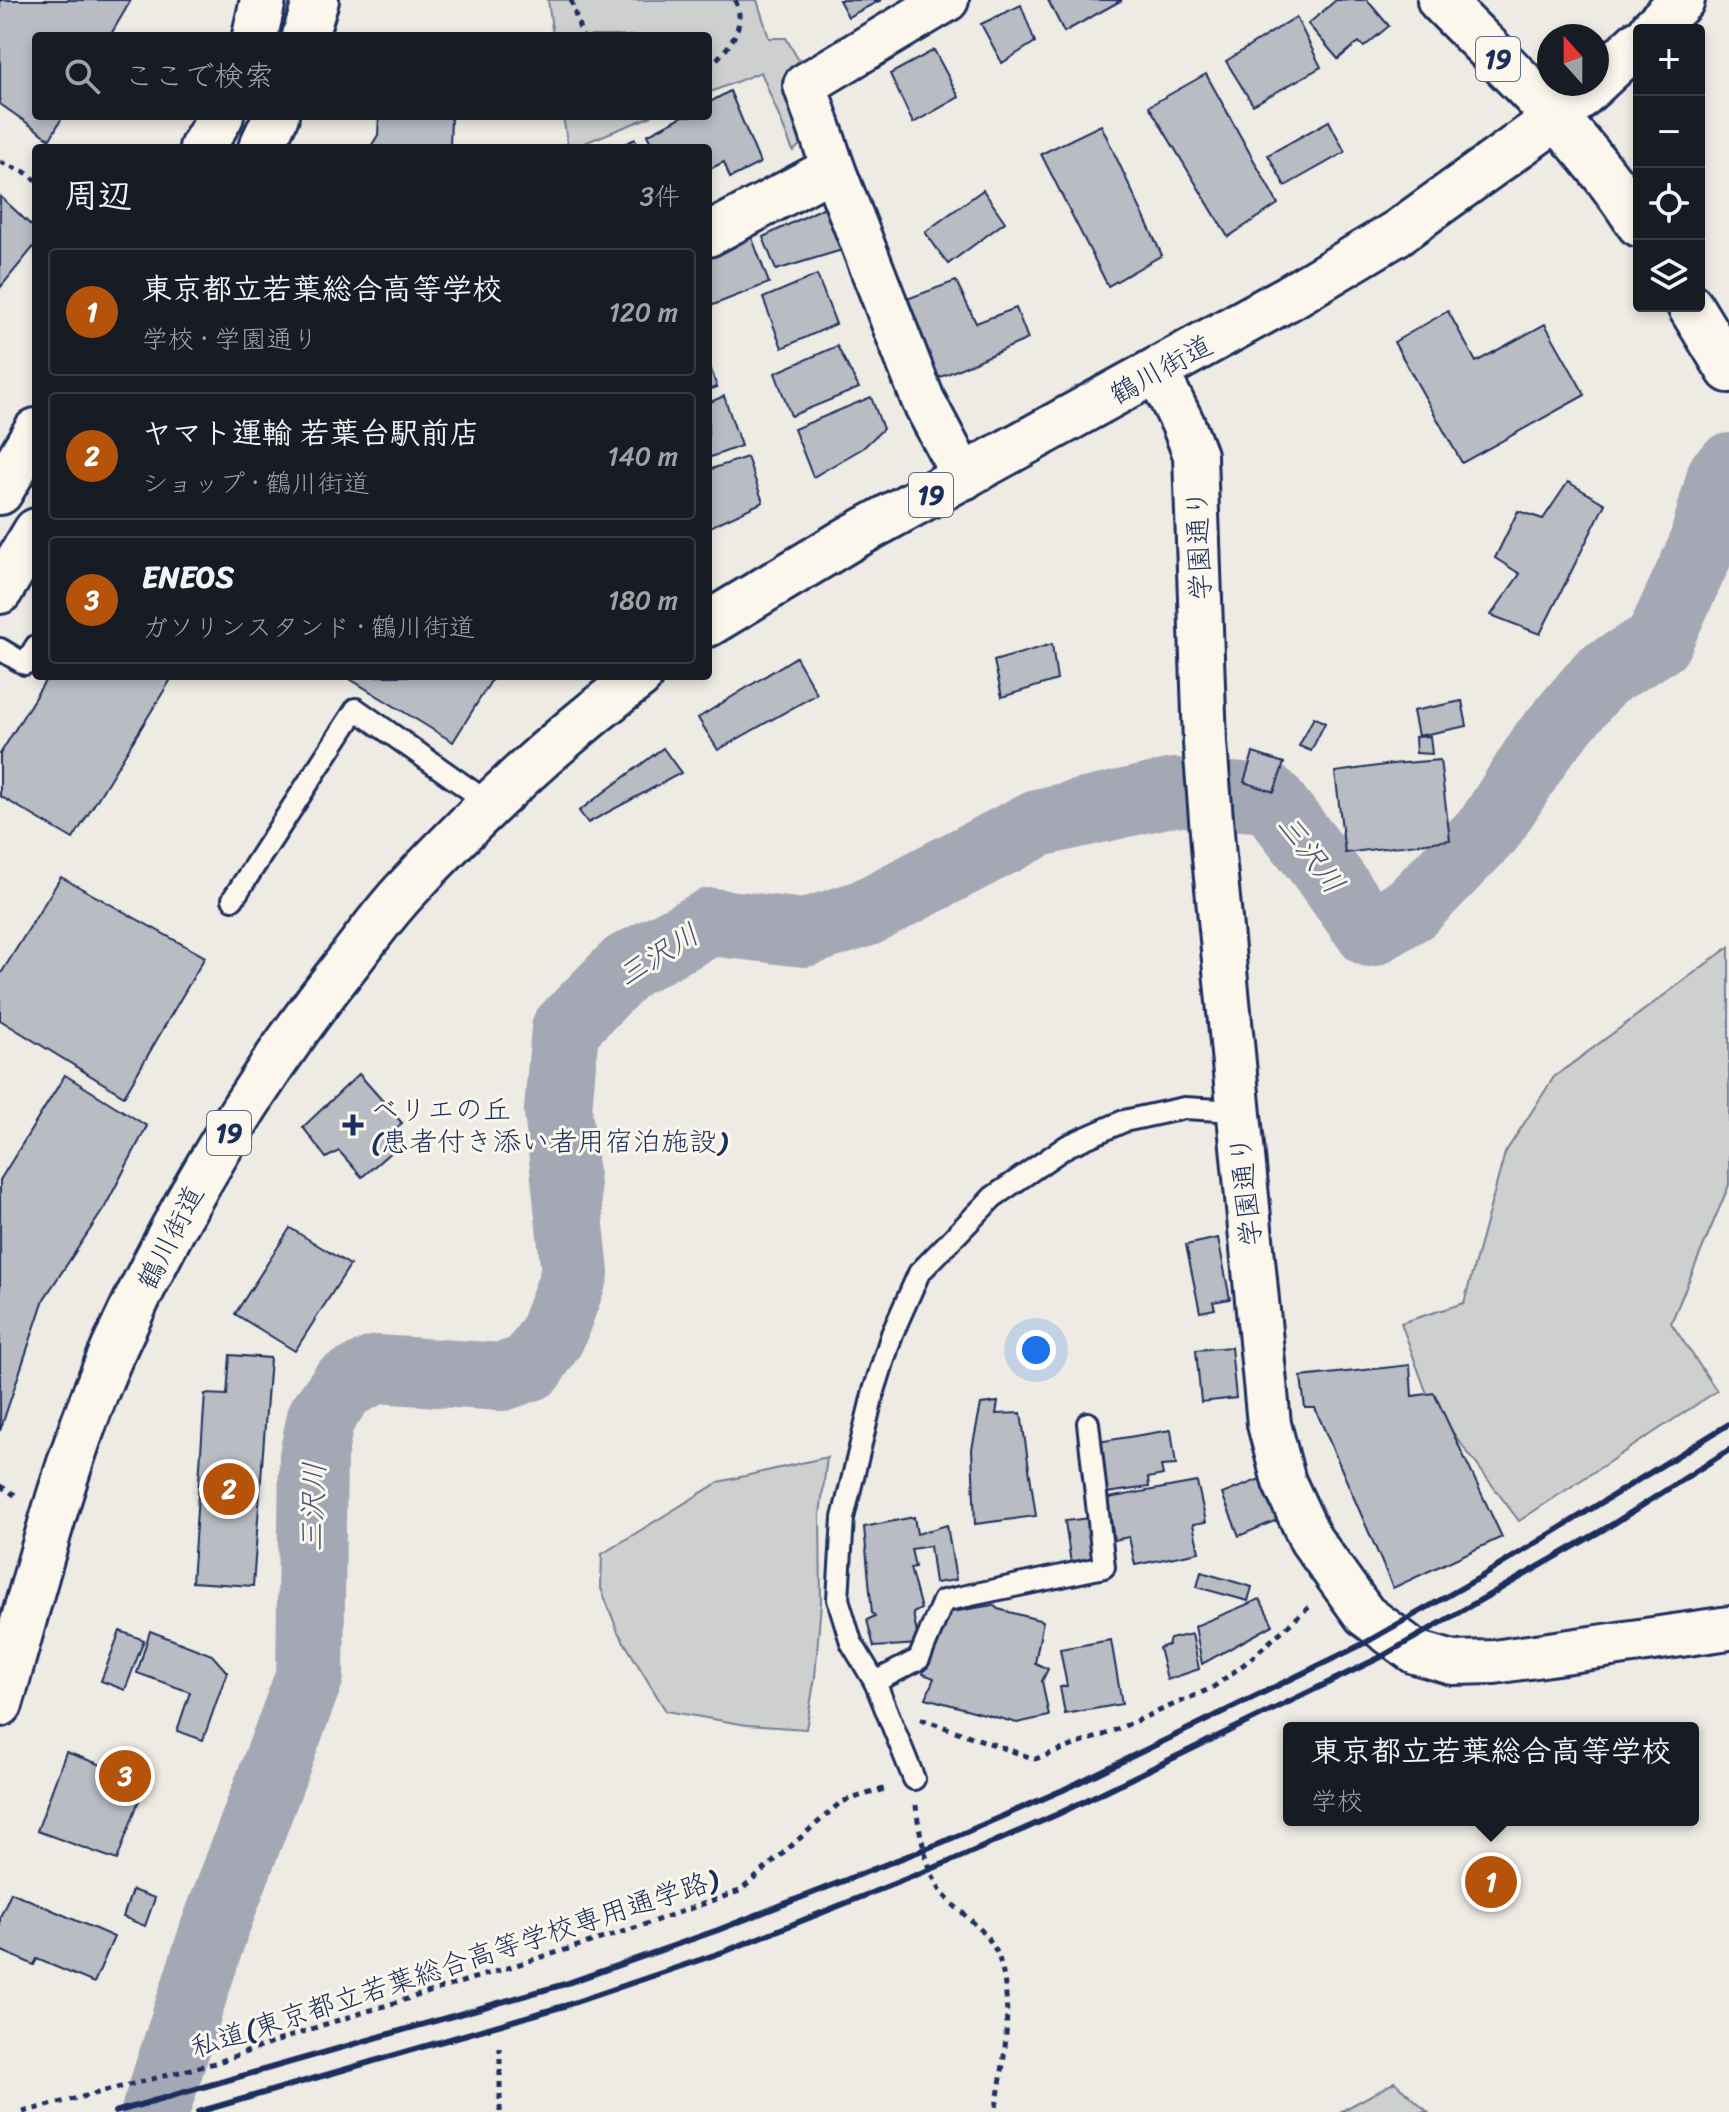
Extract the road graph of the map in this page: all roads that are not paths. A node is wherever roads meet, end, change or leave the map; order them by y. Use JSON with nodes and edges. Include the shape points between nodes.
{"nodes":[{"id":1,"x":263,"y":0,"type":"edge"},
{"id":2,"x":316,"y":0,"type":"edge"},
{"id":3,"x":1440,"y":0,"type":"edge"},
{"id":4,"x":1682,"y":0,"type":"edge"},
{"id":5,"x":941,"y":2,"type":"edge"},
{"id":6,"x":1658,"y":24,"type":"edge"},
{"id":7,"x":256,"y":32,"type":"edge"},
{"id":8,"x":306,"y":32,"type":"edge"},
{"id":9,"x":1633,"y":48,"type":"edge"},
{"id":10,"x":1609,"y":70,"type":"edge"},
{"id":11,"x":1581,"y":96,"type":"edge"},
{"id":12,"x":1555,"y":119,"type":"junction"},
{"id":13,"x":219,"y":120,"type":"edge"},
{"id":14,"x":274,"y":120,"type":"edge"},
{"id":15,"x":204,"y":144,"type":"edge"},
{"id":16,"x":263,"y":144,"type":"edge"},
{"id":17,"x":833,"y":168,"type":"junction"},
{"id":18,"x":1633,"y":216,"type":"edge"},
{"id":19,"x":712,"y":233,"type":"edge"},
{"id":20,"x":1694,"y":312,"type":"edge"},
{"id":21,"x":1727,"y":366,"type":"edge"},
{"id":22,"x":1157,"y":371,"type":"junction"},
{"id":23,"x":32,"y":438,"type":"edge"},
{"id":24,"x":964,"y":478,"type":"junction"},
{"id":25,"x":0,"y":492,"type":"edge"},
{"id":26,"x":32,"y":541,"type":"edge"},
{"id":27,"x":16,"y":581,"type":"edge"},
{"id":28,"x":712,"y":622,"type":"edge"},
{"id":29,"x":0,"y":649,"type":"edge"},
{"id":30,"x":32,"y":653,"type":"edge"},
{"id":31,"x":635,"y":680,"type":"edge"},
{"id":32,"x":490,"y":804,"type":"junction"},
{"id":33,"x":233,"y":899,"type":"dead end"},
{"id":34,"x":1237,"y":1111,"type":"junction"},
{"id":35,"x":1088,"y":1423,"type":"dead end"},
{"id":36,"x":1729,"y":1628,"type":"edge"},
{"id":37,"x":10,"y":1637,"type":"edge"},
{"id":38,"x":875,"y":1682,"type":"junction"},
{"id":39,"x":0,"y":1704,"type":"edge"},
{"id":40,"x":914,"y":1779,"type":"road end"}],
"edges":[{"from":1,"to":7,"type":"main road"},
{"from":2,"to":8,"type":"main road"},
{"from":3,"to":12,"type":"main road","number":"19"},
{"from":4,"to":6,"type":"main road"},
{"from":5,"to":17,"type":"street","via":[[805,85]]},
{"from":9,"to":10,"type":"main road","name":"鶴川街道","number":"19"},
{"from":11,"to":12,"type":"main road","name":"鶴川街道","number":"19"},
{"from":12,"to":18,"type":"main road","number":"19"},
{"from":12,"to":22,"type":"main road","name":"鶴川街道","number":"19","via":[[1397,233]]},
{"from":13,"to":15,"type":"main road"},
{"from":14,"to":16,"type":"main road"},
{"from":17,"to":19,"type":"street"},
{"from":17,"to":24,"type":"street","via":[[923,400]]},
{"from":20,"to":21,"type":"main road"},
{"from":22,"to":24,"type":"main road","name":"鶴川街道","number":"19"},
{"from":22,"to":34,"type":"street","name":"学園通り","via":[[1195,455],[1205,743]]},
{"from":23,"to":25,"type":"main road"},
{"from":24,"to":28,"type":"main road","name":"鶴川街道","number":"19"},
{"from":26,"to":27,"type":"main road"},
{"from":29,"to":30,"type":"lane","via":[[25,664]]},
{"from":31,"to":32,"type":"main road","name":"鶴川街道","number":"19"},
{"from":32,"to":33,"type":"lane","via":[[356,709]]},
{"from":32,"to":37,"type":"main road","name":"鶴川街道","number":"19","via":[[404,892],[303,1020],[201,1174],[116,1344]]},
{"from":34,"to":36,"type":"street","name":"学園通り","via":[[1269,1424],[1284,1482],[1311,1540],[1365,1615],[1415,1652],[1453,1663],[1494,1662]]},
{"from":34,"to":38,"type":"lane","via":[[1184,1108],[1124,1121],[1067,1146],[993,1197],[919,1273],[873,1394],[843,1518],[838,1599],[851,1642]]},
{"from":35,"to":38,"type":"lane","via":[[1104,1567],[943,1601],[919,1659]]},
{"from":37,"to":39,"type":"main road","name":"鶴川街道","number":"19"},
{"from":38,"to":40,"type":"lane"}]}
